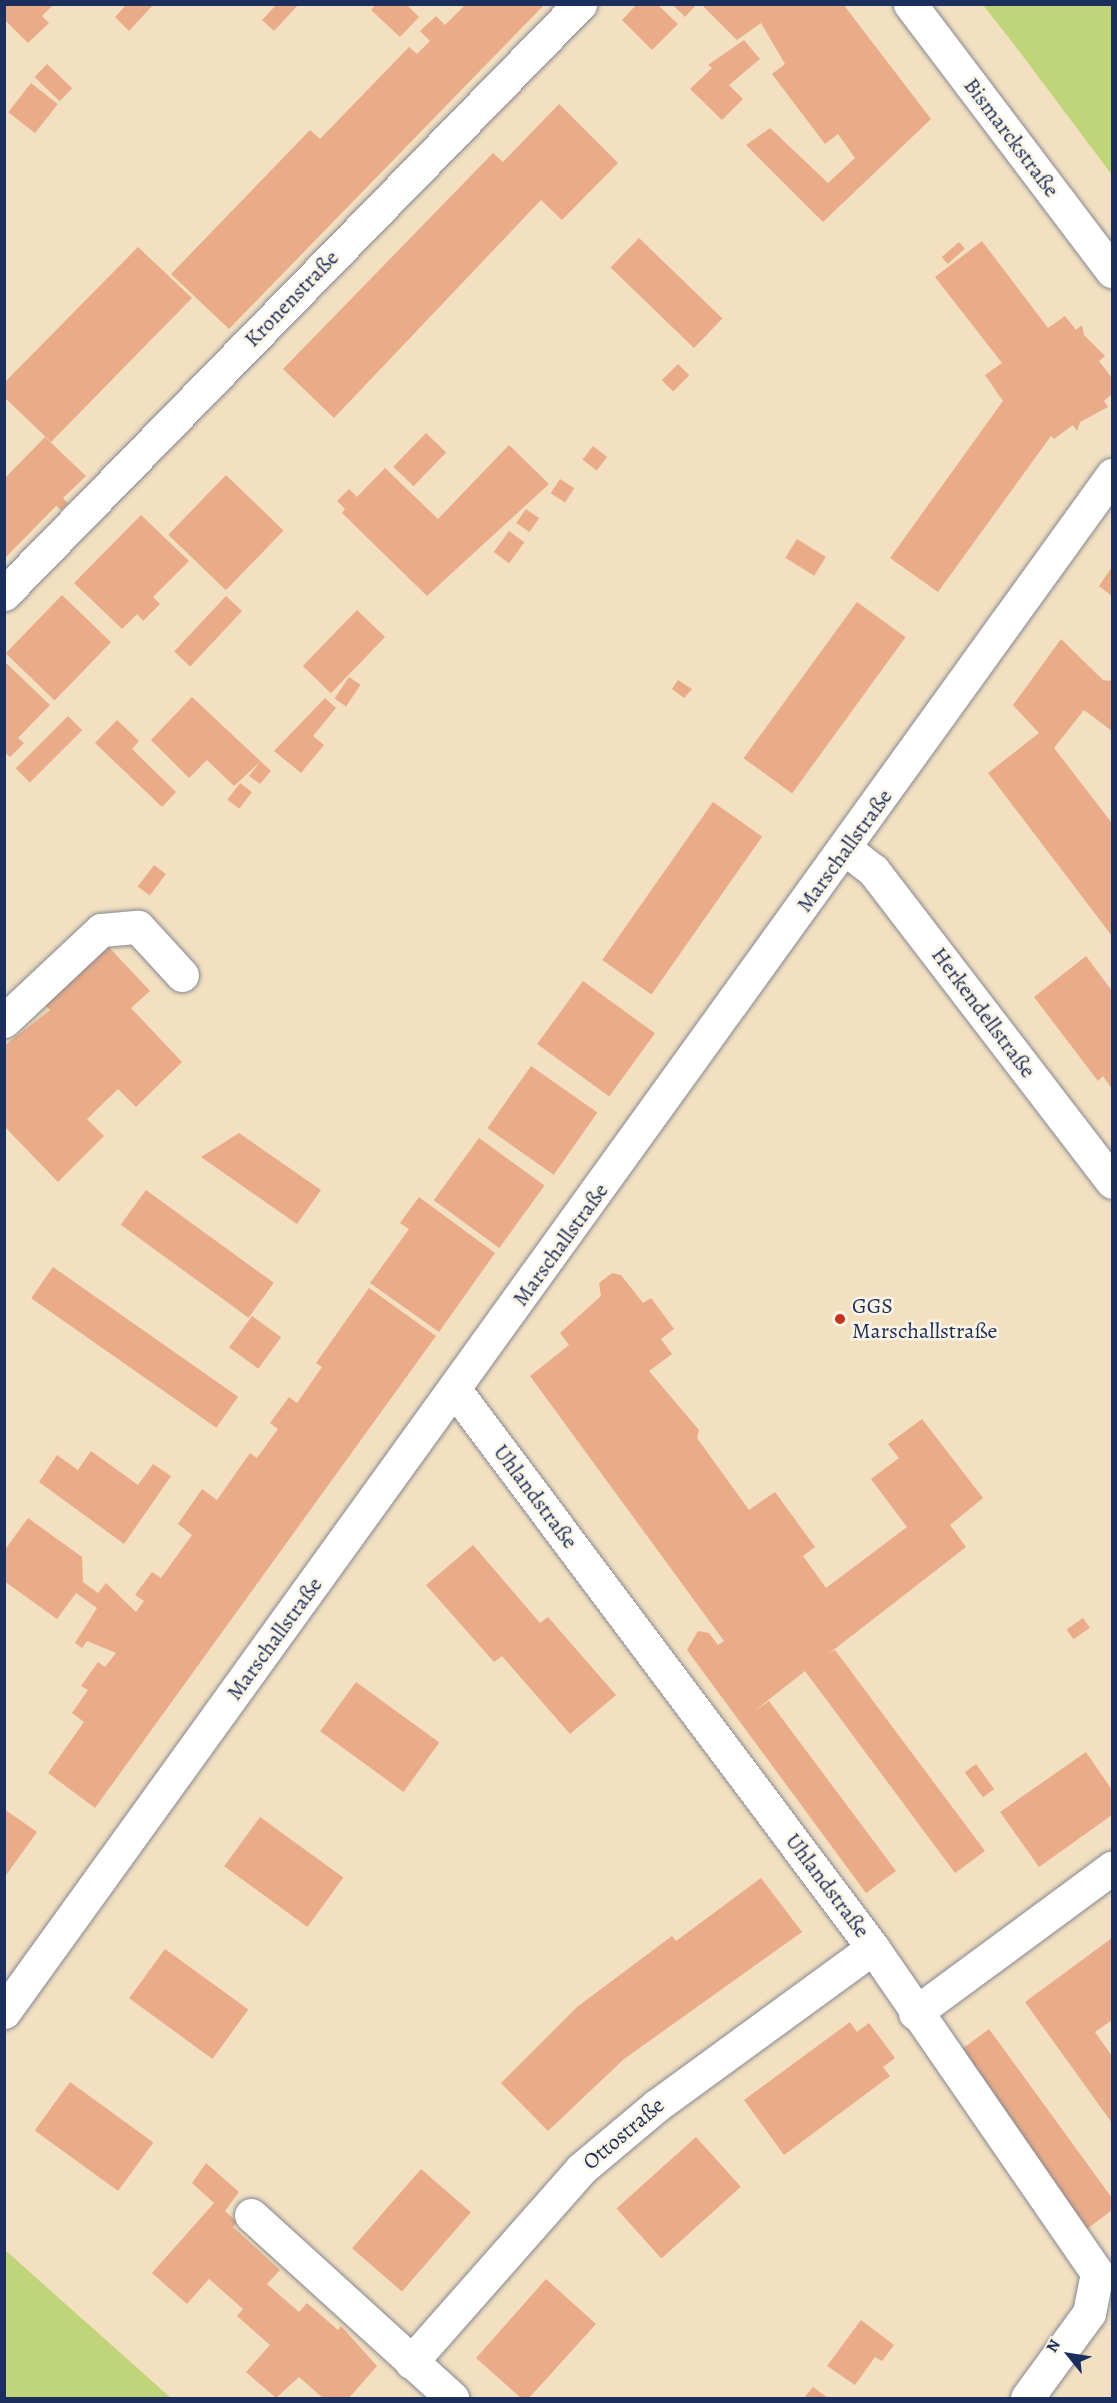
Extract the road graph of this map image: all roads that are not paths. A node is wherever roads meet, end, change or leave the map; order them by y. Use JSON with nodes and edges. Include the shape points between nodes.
{"nodes":[{"id":1,"x":580,"y":4,"type":"edge"},
{"id":2,"x":910,"y":4,"type":"edge"},
{"id":3,"x":1113,"y":271,"type":"edge"},
{"id":4,"x":1113,"y":475,"type":"edge"},
{"id":5,"x":4,"y":594,"type":"edge"},
{"id":6,"x":847,"y":850,"type":"junction"},
{"id":7,"x":182,"y":975,"type":"dead end"},
{"id":8,"x":4,"y":1021,"type":"edge"},
{"id":9,"x":1113,"y":1182,"type":"edge"},
{"id":10,"x":455,"y":1390,"type":"junction"},
{"id":11,"x":1113,"y":1868,"type":"edge"},
{"id":12,"x":873,"y":1948,"type":"junction"},
{"id":13,"x":4,"y":2012,"type":"edge"},
{"id":14,"x":915,"y":2013,"type":"junction"},
{"id":15,"x":251,"y":2215,"type":"dead end"},
{"id":16,"x":411,"y":2362,"type":"junction"},
{"id":17,"x":452,"y":2398,"type":"edge"},
{"id":18,"x":1027,"y":2398,"type":"edge"}],
"edges":[{"from":1,"to":5,"type":"street","name":"Kronenstraße"},
{"from":2,"to":3,"type":"street","name":"Bismarckstraße"},
{"from":4,"to":6,"type":"street","name":"Marschallstraße"},
{"from":6,"to":9,"type":"street","name":"Herkendellstraße","via":[[873,870]]},
{"from":6,"to":10,"type":"street","name":"Marschallstraße"},
{"from":7,"to":8,"type":"street","via":[[138,927],[101,930]]},
{"from":10,"to":12,"type":"street","name":"Uhlandstraße"},
{"from":10,"to":13,"type":"street","name":"Marschallstraße"},
{"from":11,"to":14,"type":"street"},
{"from":12,"to":14,"type":"street","name":"Uhlandstraße"},
{"from":12,"to":16,"type":"street","name":"Ottostraße","via":[[656,2106],[580,2169]]},
{"from":14,"to":18,"type":"street","name":"Uhlandstraße","via":[[1097,2273],[1089,2313]]},
{"from":15,"to":16,"type":"street"},
{"from":16,"to":17,"type":"street"}]}
